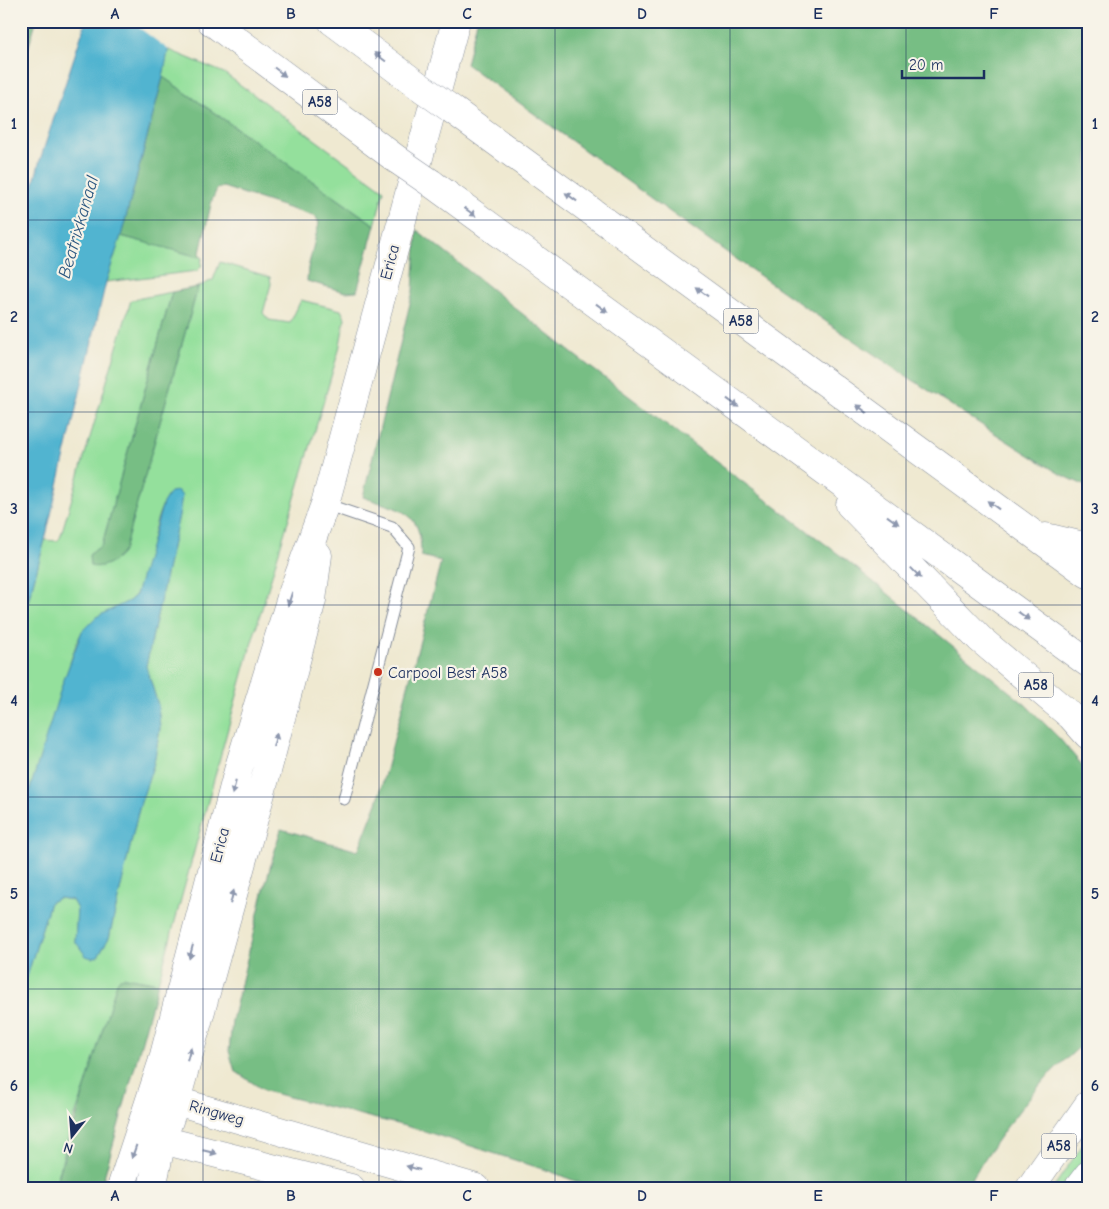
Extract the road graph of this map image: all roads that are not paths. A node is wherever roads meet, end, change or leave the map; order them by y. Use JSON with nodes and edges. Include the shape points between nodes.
{"nodes":[{"id":1,"x":332,"y":21,"type":"edge"},
{"id":2,"x":456,"y":21,"type":"edge"},
{"id":3,"x":225,"y":32,"type":"edge"},
{"id":4,"x":797,"y":450,"type":"junction"},
{"id":5,"x":325,"y":504,"type":"junction"},
{"id":6,"x":1032,"y":533,"type":"junction"},
{"id":7,"x":1088,"y":547,"type":"edge"},
{"id":8,"x":1088,"y":574,"type":"edge"},
{"id":9,"x":1088,"y":663,"type":"edge"},
{"id":10,"x":1088,"y":735,"type":"edge"},
{"id":11,"x":344,"y":799,"type":"dead end"},
{"id":12,"x":176,"y":1101,"type":"junction"},
{"id":13,"x":1088,"y":1105,"type":"edge"},
{"id":14,"x":146,"y":1116,"type":"junction"},
{"id":15,"x":162,"y":1140,"type":"junction"},
{"id":16,"x":1088,"y":1175,"type":"edge"},
{"id":17,"x":121,"y":1188,"type":"edge"},
{"id":18,"x":152,"y":1188,"type":"edge"},
{"id":19,"x":351,"y":1188,"type":"edge"},
{"id":20,"x":476,"y":1188,"type":"edge"},
{"id":21,"x":1030,"y":1188,"type":"edge"},
{"id":22,"x":1078,"y":1188,"type":"edge"}],
"edges":[{"from":6,"to":1,"type":"main road","number":"A58","one_way":true,"bridge":true},
{"from":2,"to":5,"type":"main road","name":"Erica"},
{"from":3,"to":4,"type":"main road","number":"A58","one_way":true,"bridge":true},
{"from":4,"to":9,"type":"main road","number":"A58","one_way":true},
{"from":4,"to":10,"type":"main road","number":"A58","one_way":true,"via":[[980,639],[1071,716]]},
{"from":5,"to":11,"type":"lane","via":[[392,526],[409,547]]},
{"from":12,"to":5,"type":"main road","name":"Erica","one_way":true,"via":[[312,600]]},
{"from":5,"to":14,"type":"main road","name":"Erica","one_way":true,"via":[[292,594],[239,767]]},
{"from":6,"to":7,"type":"main road","number":"A58"},
{"from":6,"to":8,"type":"main road","number":"A58"},
{"from":12,"to":14,"type":"main road","name":"Ringweg"},
{"from":12,"to":15,"type":"main road","name":"Erica"},
{"from":20,"to":12,"type":"main road","name":"Ringweg","one_way":true},
{"from":13,"to":21,"type":"main road","number":"A58"},
{"from":14,"to":15,"type":"main road"},
{"from":14,"to":17,"type":"main road","name":"Erica","one_way":true},
{"from":15,"to":18,"type":"main road","name":"Erica"},
{"from":15,"to":19,"type":"main road","one_way":true},
{"from":16,"to":22,"type":"main road","number":"A58"}]}
